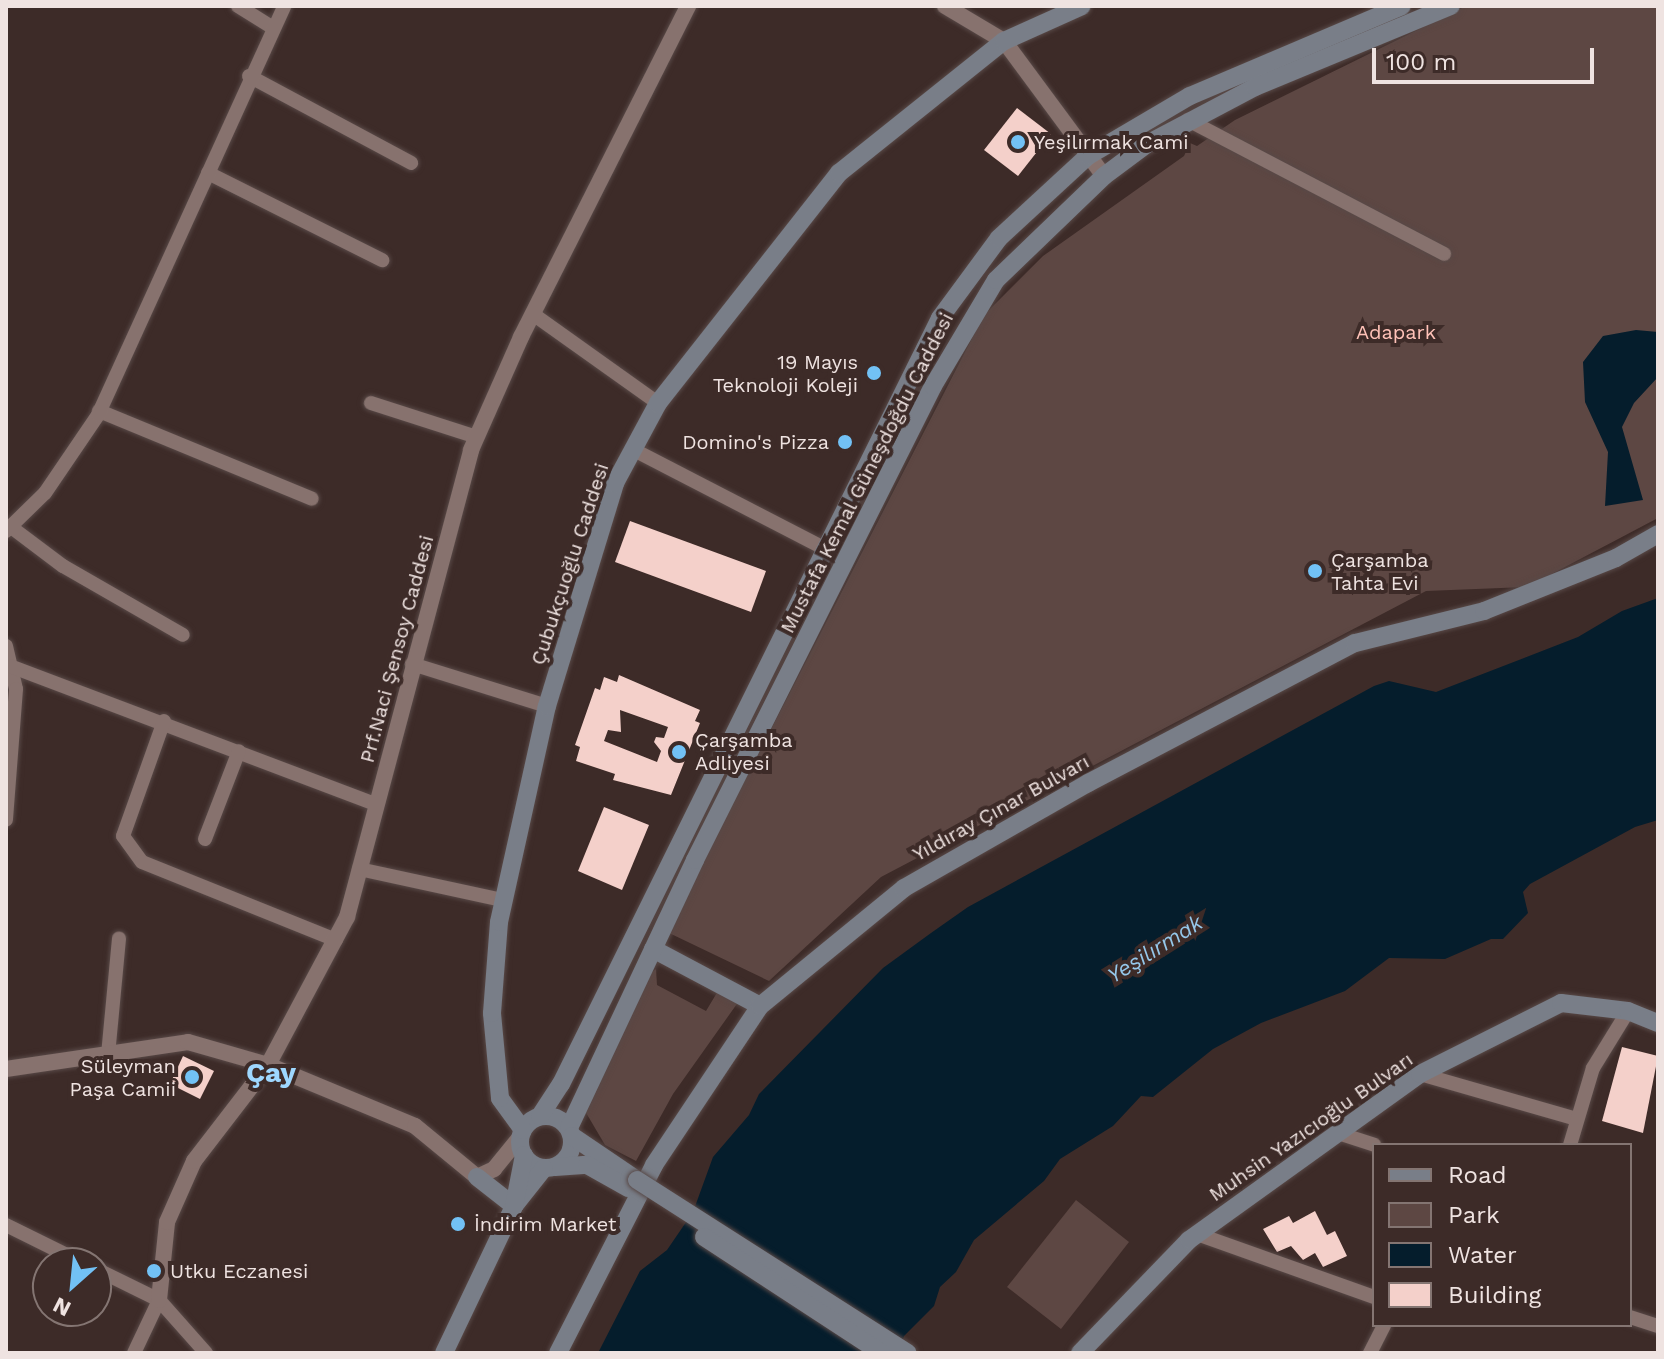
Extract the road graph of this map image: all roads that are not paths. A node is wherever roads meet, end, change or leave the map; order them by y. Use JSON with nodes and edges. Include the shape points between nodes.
{"nodes":[{"id":1,"x":238,"y":6,"type":"edge"},
{"id":2,"x":284,"y":6,"type":"edge"},
{"id":3,"x":688,"y":6,"type":"edge"},
{"id":4,"x":945,"y":6,"type":"edge"},
{"id":5,"x":1082,"y":6,"type":"edge"},
{"id":6,"x":1402,"y":6,"type":"edge"},
{"id":7,"x":1450,"y":6,"type":"edge"},
{"id":8,"x":272,"y":27,"type":"junction"},
{"id":9,"x":1004,"y":41,"type":"junction"},
{"id":10,"x":249,"y":76,"type":"junction"},
{"id":11,"x":1188,"y":120,"type":"junction"},
{"id":12,"x":1088,"y":156,"type":"junction"},
{"id":13,"x":411,"y":163,"type":"dead end"},
{"id":14,"x":208,"y":173,"type":"junction"},
{"id":15,"x":1104,"y":176,"type":"junction"},
{"id":16,"x":1444,"y":254,"type":"dead end"},
{"id":17,"x":382,"y":260,"type":"dead end"},
{"id":18,"x":533,"y":314,"type":"junction"},
{"id":19,"x":371,"y":403,"type":"dead end"},
{"id":20,"x":658,"y":403,"type":"junction"},
{"id":21,"x":99,"y":411,"type":"junction"},
{"id":22,"x":477,"y":437,"type":"junction"},
{"id":23,"x":632,"y":449,"type":"junction"},
{"id":24,"x":312,"y":499,"type":"dead end"},
{"id":25,"x":8,"y":529,"type":"edge"},
{"id":26,"x":1658,"y":534,"type":"edge"},
{"id":27,"x":826,"y":549,"type":"junction"},
{"id":28,"x":183,"y":635,"type":"dead end"},
{"id":29,"x":6,"y":646,"type":"edge"},
{"id":30,"x":412,"y":664,"type":"junction"},
{"id":31,"x":10,"y":666,"type":"junction"},
{"id":32,"x":547,"y":706,"type":"junction"},
{"id":33,"x":164,"y":721,"type":"junction"},
{"id":34,"x":239,"y":751,"type":"junction"},
{"id":35,"x":376,"y":804,"type":"junction"},
{"id":36,"x":6,"y":820,"type":"edge"},
{"id":37,"x":205,"y":839,"type":"dead end"},
{"id":38,"x":359,"y":869,"type":"junction"},
{"id":39,"x":502,"y":900,"type":"junction"},
{"id":40,"x":119,"y":939,"type":"dead end"},
{"id":41,"x":336,"y":940,"type":"junction"},
{"id":42,"x":653,"y":949,"type":"junction"},
{"id":43,"x":760,"y":1006,"type":"junction"},
{"id":44,"x":1628,"y":1011,"type":"junction"},
{"id":45,"x":1658,"y":1023,"type":"edge"},
{"id":46,"x":108,"y":1055,"type":"junction"},
{"id":47,"x":268,"y":1065,"type":"junction"},
{"id":48,"x":6,"y":1069,"type":"edge"},
{"id":49,"x":1420,"y":1074,"type":"junction"},
{"id":50,"x":540,"y":1116,"type":"junction"},
{"id":51,"x":1577,"y":1119,"type":"junction"},
{"id":52,"x":570,"y":1132,"type":"junction"},
{"id":53,"x":1338,"y":1133,"type":"junction"},
{"id":54,"x":522,"y":1141,"type":"junction"},
{"id":55,"x":1571,"y":1143,"type":"edge"},
{"id":56,"x":1372,"y":1144,"type":"edge"},
{"id":57,"x":548,"y":1168,"type":"junction"},
{"id":58,"x":477,"y":1177,"type":"junction"},
{"id":59,"x":633,"y":1184,"type":"junction"},
{"id":60,"x":514,"y":1206,"type":"junction"},
{"id":61,"x":6,"y":1225,"type":"edge"},
{"id":62,"x":1197,"y":1234,"type":"junction"},
{"id":63,"x":51,"y":1247,"type":"edge"},
{"id":64,"x":112,"y":1277,"type":"edge"},
{"id":65,"x":1372,"y":1296,"type":"edge"},
{"id":66,"x":159,"y":1300,"type":"junction"},
{"id":67,"x":1632,"y":1318,"type":"edge"},
{"id":68,"x":1658,"y":1326,"type":"edge"},
{"id":69,"x":1111,"y":1327,"type":"junction"},
{"id":70,"x":1383,"y":1327,"type":"edge"},
{"id":71,"x":134,"y":1353,"type":"edge"},
{"id":72,"x":206,"y":1353,"type":"edge"},
{"id":73,"x":444,"y":1353,"type":"edge"},
{"id":74,"x":558,"y":1353,"type":"edge"},
{"id":75,"x":881,"y":1353,"type":"edge"},
{"id":76,"x":907,"y":1353,"type":"edge"},
{"id":77,"x":1080,"y":1353,"type":"edge"},
{"id":78,"x":1094,"y":1353,"type":"edge"},
{"id":79,"x":1370,"y":1353,"type":"edge"}],
"edges":[{"from":1,"to":8,"type":"street"},
{"from":2,"to":8,"type":"street"},
{"from":3,"to":18,"type":"street","name":"Prf.Naci Şensoy Caddesi"},
{"from":4,"to":9,"type":"street"},
{"from":5,"to":9,"type":"main road","name":"Çubukçuoğlu Caddesi"},
{"from":6,"to":12,"type":"main road","name":"Mustafa Kemal Güneşdoğdu Caddesi","via":[[1190,96]]},
{"from":7,"to":11,"type":"main road","name":"Mustafa Kemal Güneşdoğdu Caddesi","via":[[1338,50]]},
{"from":8,"to":10,"type":"street"},
{"from":9,"to":12,"type":"street"},
{"from":9,"to":20,"type":"main road","name":"Çubukçuoğlu Caddesi","via":[[839,173]]},
{"from":10,"to":13,"type":"street"},
{"from":10,"to":14,"type":"street"},
{"from":11,"to":15,"type":"main road","name":"Mustafa Kemal Güneşdoğdu Caddesi"},
{"from":11,"to":16,"type":"street"},
{"from":12,"to":15,"type":"street"},
{"from":12,"to":27,"type":"main road","name":"Mustafa Kemal Güneşdoğdu Caddesi","via":[[999,238],[940,318]]},
{"from":14,"to":17,"type":"street"},
{"from":14,"to":21,"type":"street"},
{"from":15,"to":42,"type":"main road","name":"Mustafa Kemal Güneşdoğdu Caddesi","via":[[996,280],[952,349]]},
{"from":18,"to":20,"type":"street"},
{"from":18,"to":22,"type":"street","name":"Prf.Naci Şensoy Caddesi"},
{"from":19,"to":22,"type":"street"},
{"from":20,"to":23,"type":"main road","name":"Çubukçuoğlu Caddesi"},
{"from":21,"to":24,"type":"street"},
{"from":21,"to":25,"type":"street","via":[[45,493]]},
{"from":22,"to":30,"type":"street","name":"Prf.Naci Şensoy Caddesi"},
{"from":23,"to":27,"type":"street"},
{"from":23,"to":32,"type":"main road","name":"Çubukçuoğlu Caddesi","via":[[615,483]]},
{"from":25,"to":28,"type":"street"},
{"from":26,"to":43,"type":"main road","name":"Yıldıray Çınar Bulvarı","via":[[1616,558],[1484,611],[1355,643],[1088,783],[904,888]]},
{"from":27,"to":50,"type":"main road","name":"Mustafa Kemal Güneşdoğdu Caddesi","via":[[561,1084]]},
{"from":29,"to":31,"type":"street"},
{"from":30,"to":32,"type":"street"},
{"from":30,"to":35,"type":"street","name":"Prf.Naci Şensoy Caddesi"},
{"from":31,"to":33,"type":"street"},
{"from":31,"to":36,"type":"street","via":[[16,689]]},
{"from":32,"to":39,"type":"main road","name":"Çubukçuoğlu Caddesi"},
{"from":33,"to":34,"type":"street"},
{"from":33,"to":41,"type":"street","via":[[123,836],[142,862]]},
{"from":34,"to":35,"type":"street"},
{"from":34,"to":37,"type":"street"},
{"from":35,"to":38,"type":"street","name":"Prf.Naci Şensoy Caddesi"},
{"from":38,"to":39,"type":"street"},
{"from":38,"to":41,"type":"street","name":"Prf.Naci Şensoy Caddesi"},
{"from":39,"to":54,"type":"main road","name":"Çubukçuoğlu Caddesi","via":[[492,1013],[500,1098]]},
{"from":40,"to":46,"type":"street"},
{"from":41,"to":47,"type":"street","name":"Prf.Naci Şensoy Caddesi"},
{"from":42,"to":43,"type":"main road"},
{"from":42,"to":52,"type":"main road","name":"Mustafa Kemal Güneşdoğdu Caddesi"},
{"from":43,"to":74,"type":"main road","name":"Yıldıray Çınar Bulvarı","via":[[654,1165]]},
{"from":44,"to":45,"type":"main road","name":"Muhsin Yazıcıoğlu Bulvarı"},
{"from":44,"to":49,"type":"main road","name":"Muhsin Yazıcıoğlu Bulvarı","via":[[1561,1003]]},
{"from":44,"to":51,"type":"street","via":[[1593,1068]]},
{"from":46,"to":47,"type":"street","via":[[188,1042]]},
{"from":46,"to":48,"type":"street"},
{"from":47,"to":58,"type":"street","via":[[415,1126]]},
{"from":47,"to":66,"type":"street","name":"Prf.Naci Şensoy Caddesi","via":[[194,1161],[167,1222]]},
{"from":49,"to":51,"type":"street"},
{"from":49,"to":53,"type":"main road","name":"Muhsin Yazıcıoğlu Bulvarı"},
{"from":50,"to":52,"type":"main road","via":[[557,1118]]},
{"from":50,"to":54,"type":"main road"},
{"from":51,"to":55,"type":"street"},
{"from":52,"to":57,"type":"main road","via":[[566,1159]]},
{"from":52,"to":59,"type":"main road"},
{"from":53,"to":56,"type":"street"},
{"from":53,"to":62,"type":"main road","name":"Muhsin Yazıcıoğlu Bulvarı"},
{"from":54,"to":57,"type":"main road"},
{"from":54,"to":58,"type":"street","via":[[494,1169]]},
{"from":54,"to":60,"type":"main road"},
{"from":57,"to":59,"type":"main road","via":[[587,1165]]},
{"from":57,"to":60,"type":"main road"},
{"from":58,"to":60,"type":"main road"},
{"from":59,"to":75,"type":"main road","bridge":true},
{"from":59,"to":76,"type":"main road","bridge":true},
{"from":60,"to":73,"type":"main road"},
{"from":61,"to":63,"type":"street"},
{"from":62,"to":65,"type":"street"},
{"from":62,"to":69,"type":"main road","name":"Muhsin Yazıcıoğlu Bulvarı"},
{"from":64,"to":66,"type":"street"},
{"from":66,"to":71,"type":"street"},
{"from":66,"to":72,"type":"street"},
{"from":67,"to":68,"type":"street"},
{"from":69,"to":77,"type":"main road","name":"Muhsin Yazıcıoğlu Bulvarı"},
{"from":69,"to":78,"type":"main road","name":"Muhsin Yazıcıoğlu Bulvarı"},
{"from":70,"to":79,"type":"street"}]}
